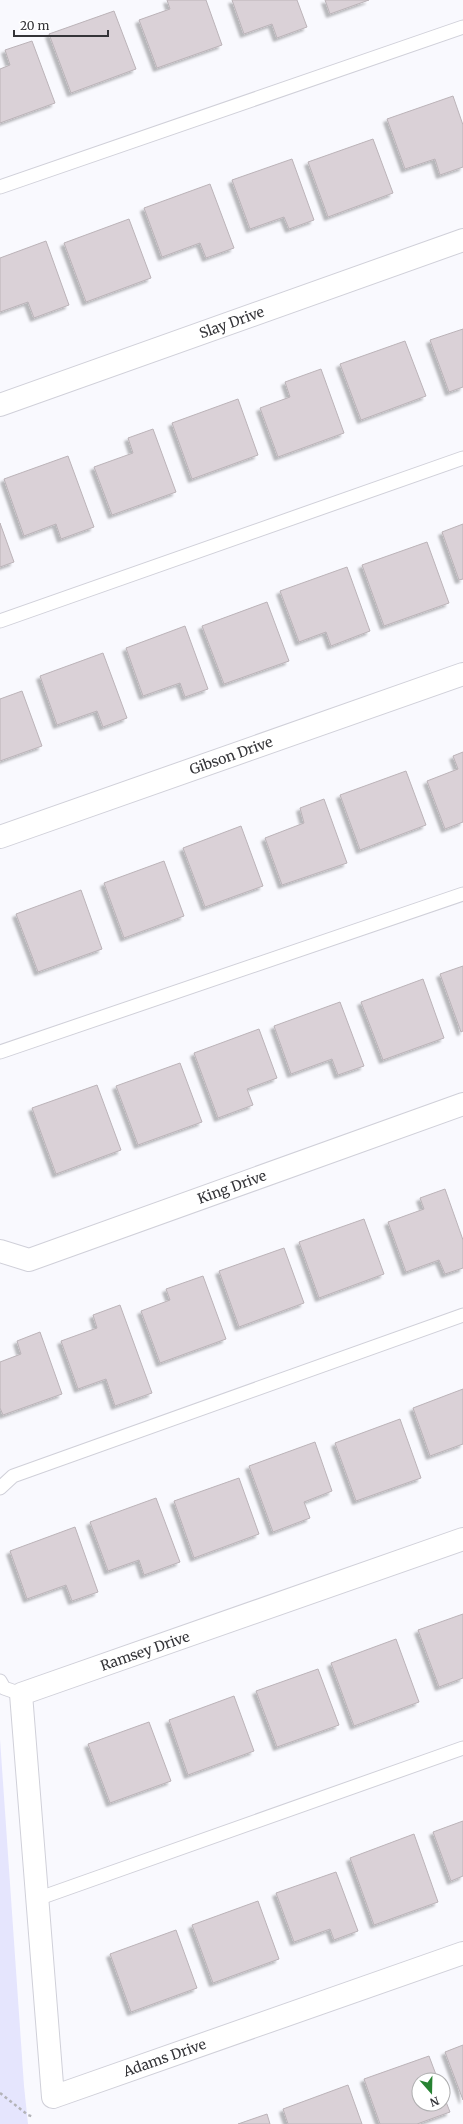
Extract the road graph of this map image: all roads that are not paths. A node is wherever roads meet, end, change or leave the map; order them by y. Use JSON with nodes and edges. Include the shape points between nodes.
{"nodes":[{"id":1,"x":463,"y":27,"type":"edge"},
{"id":2,"x":0,"y":187,"type":"edge"},
{"id":3,"x":463,"y":240,"type":"edge"},
{"id":4,"x":0,"y":406,"type":"edge"},
{"id":5,"x":463,"y":458,"type":"edge"},
{"id":6,"x":0,"y":621,"type":"edge"},
{"id":7,"x":463,"y":674,"type":"edge"},
{"id":8,"x":0,"y":837,"type":"edge"},
{"id":9,"x":463,"y":894,"type":"edge"},
{"id":10,"x":0,"y":1052,"type":"edge"},
{"id":11,"x":463,"y":1104,"type":"edge"},
{"id":12,"x":0,"y":1251,"type":"edge"},
{"id":13,"x":463,"y":1315,"type":"edge"},
{"id":14,"x":0,"y":1488,"type":"edge"},
{"id":15,"x":463,"y":1539,"type":"edge"},
{"id":16,"x":0,"y":1681,"type":"edge"},
{"id":17,"x":21,"y":1694,"type":"junction"},
{"id":18,"x":463,"y":1748,"type":"edge"},
{"id":19,"x":37,"y":1899,"type":"junction"},
{"id":20,"x":463,"y":1953,"type":"edge"}],
"edges":[{"from":1,"to":2,"type":"lane"},
{"from":3,"to":4,"type":"street","name":"Slay Drive"},
{"from":5,"to":6,"type":"lane"},
{"from":7,"to":8,"type":"street","name":"Gibson Drive"},
{"from":9,"to":10,"type":"lane"},
{"from":11,"to":12,"type":"street","name":"King Drive","via":[[29,1260]]},
{"from":13,"to":14,"type":"lane","via":[[13,1476]]},
{"from":15,"to":17,"type":"street","name":"Ramsey Drive"},
{"from":16,"to":17,"type":"lane","via":[[4,1688]]},
{"from":17,"to":19,"type":"street"},
{"from":18,"to":19,"type":"lane"},
{"from":19,"to":20,"type":"street","name":"Adams Drive","via":[[53,2097]]}]}
